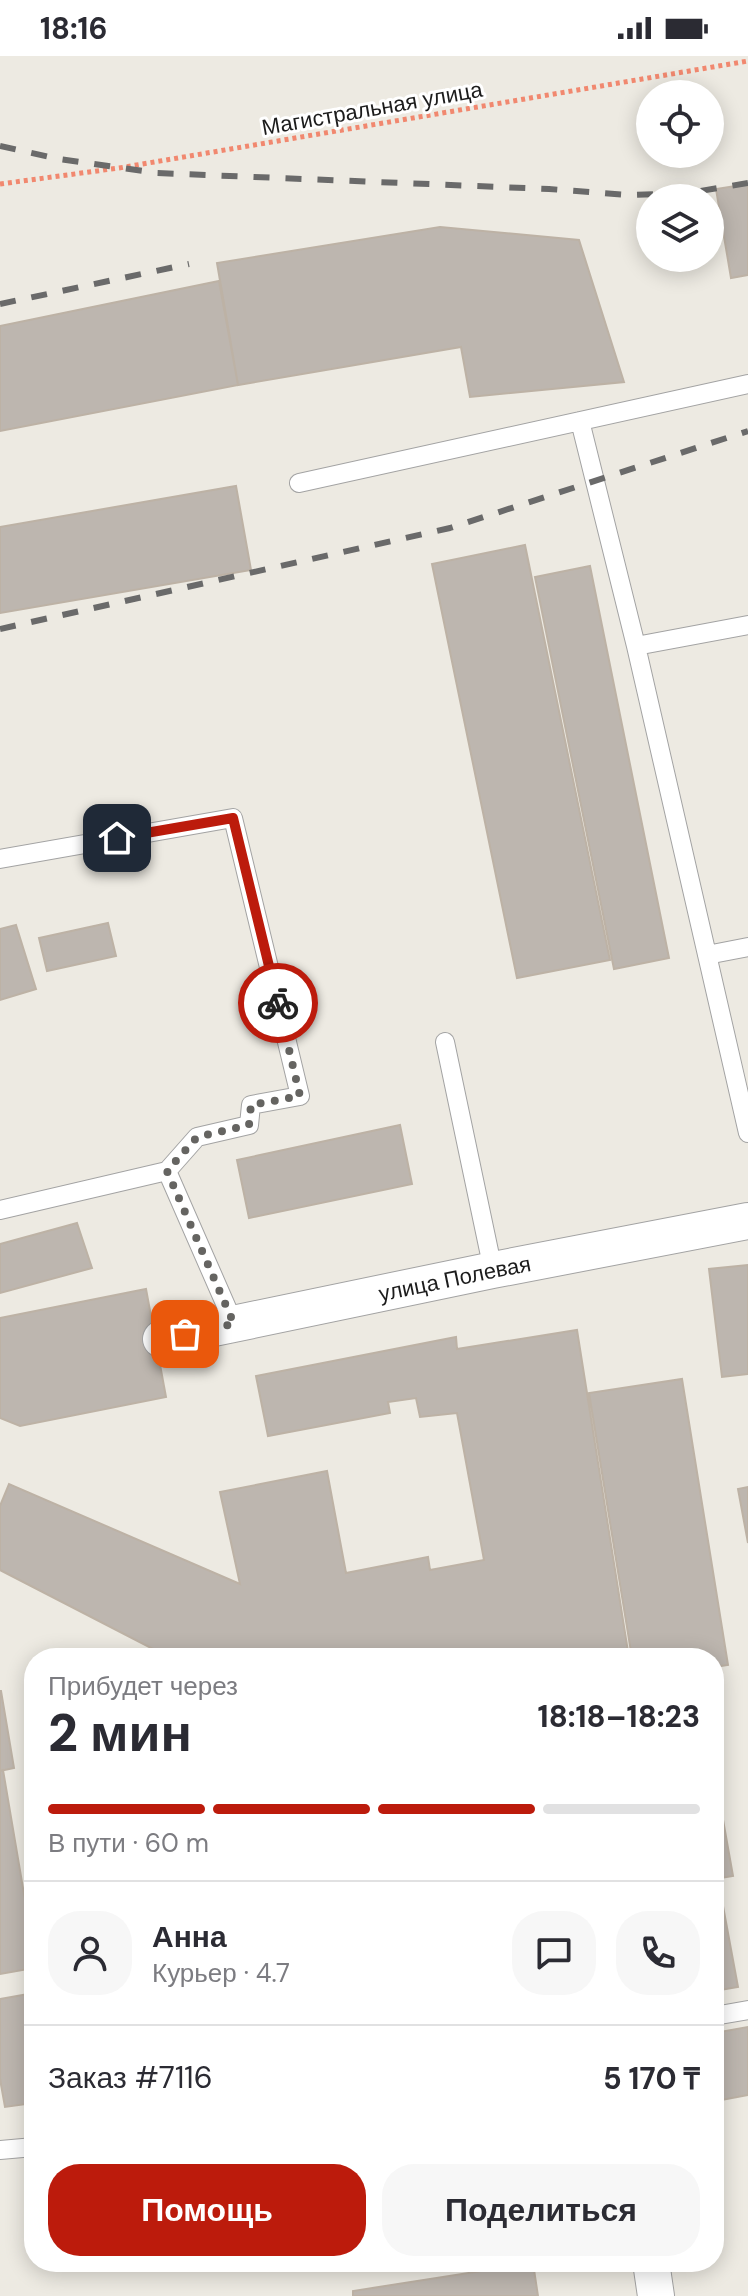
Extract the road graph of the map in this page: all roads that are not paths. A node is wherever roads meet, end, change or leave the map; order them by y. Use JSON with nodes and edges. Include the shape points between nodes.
{"nodes":[{"id":1,"x":748,"y":384,"type":"edge"},
{"id":2,"x":580,"y":421,"type":"junction"},
{"id":3,"x":299,"y":483,"type":"dead end"},
{"id":4,"x":748,"y":625,"type":"edge"},
{"id":5,"x":636,"y":646,"type":"junction"},
{"id":6,"x":0,"y":859,"type":"edge"},
{"id":7,"x":748,"y":947,"type":"edge"},
{"id":8,"x":707,"y":955,"type":"junction"},
{"id":9,"x":445,"y":1042,"type":"dead end"},
{"id":10,"x":748,"y":1133,"type":"edge"},
{"id":11,"x":167,"y":1171,"type":"junction"},
{"id":12,"x":0,"y":1210,"type":"edge"},
{"id":13,"x":748,"y":1221,"type":"edge"},
{"id":14,"x":493,"y":1270,"type":"junction"},
{"id":15,"x":234,"y":1324,"type":"junction"},
{"id":16,"x":161,"y":1339,"type":"dead end"},
{"id":17,"x":748,"y":2010,"type":"edge"},
{"id":18,"x":724,"y":2014,"type":"edge"},
{"id":19,"x":24,"y":2148,"type":"edge"},
{"id":20,"x":0,"y":2150,"type":"edge"},
{"id":21,"x":652,"y":2272,"type":"edge"},
{"id":22,"x":656,"y":2296,"type":"edge"}],
"edges":[{"from":1,"to":2,"type":"lane"},
{"from":2,"to":3,"type":"lane"},
{"from":2,"to":5,"type":"lane"},
{"from":4,"to":5,"type":"lane"},
{"from":5,"to":8,"type":"lane"},
{"from":6,"to":11,"type":"lane","via":[[233,818],[300,1096],[251,1105],[249,1125],[197,1137]]},
{"from":7,"to":8,"type":"lane"},
{"from":8,"to":10,"type":"lane"},
{"from":9,"to":14,"type":"lane"},
{"from":11,"to":12,"type":"lane"},
{"from":11,"to":15,"type":"lane"},
{"from":13,"to":14,"type":"street","name":"улица Полевая"},
{"from":14,"to":15,"type":"street","name":"улица Полевая"},
{"from":15,"to":16,"type":"street","name":"улица Полевая"},
{"from":17,"to":18,"type":"lane"},
{"from":19,"to":20,"type":"lane"},
{"from":21,"to":22,"type":"street"}]}
